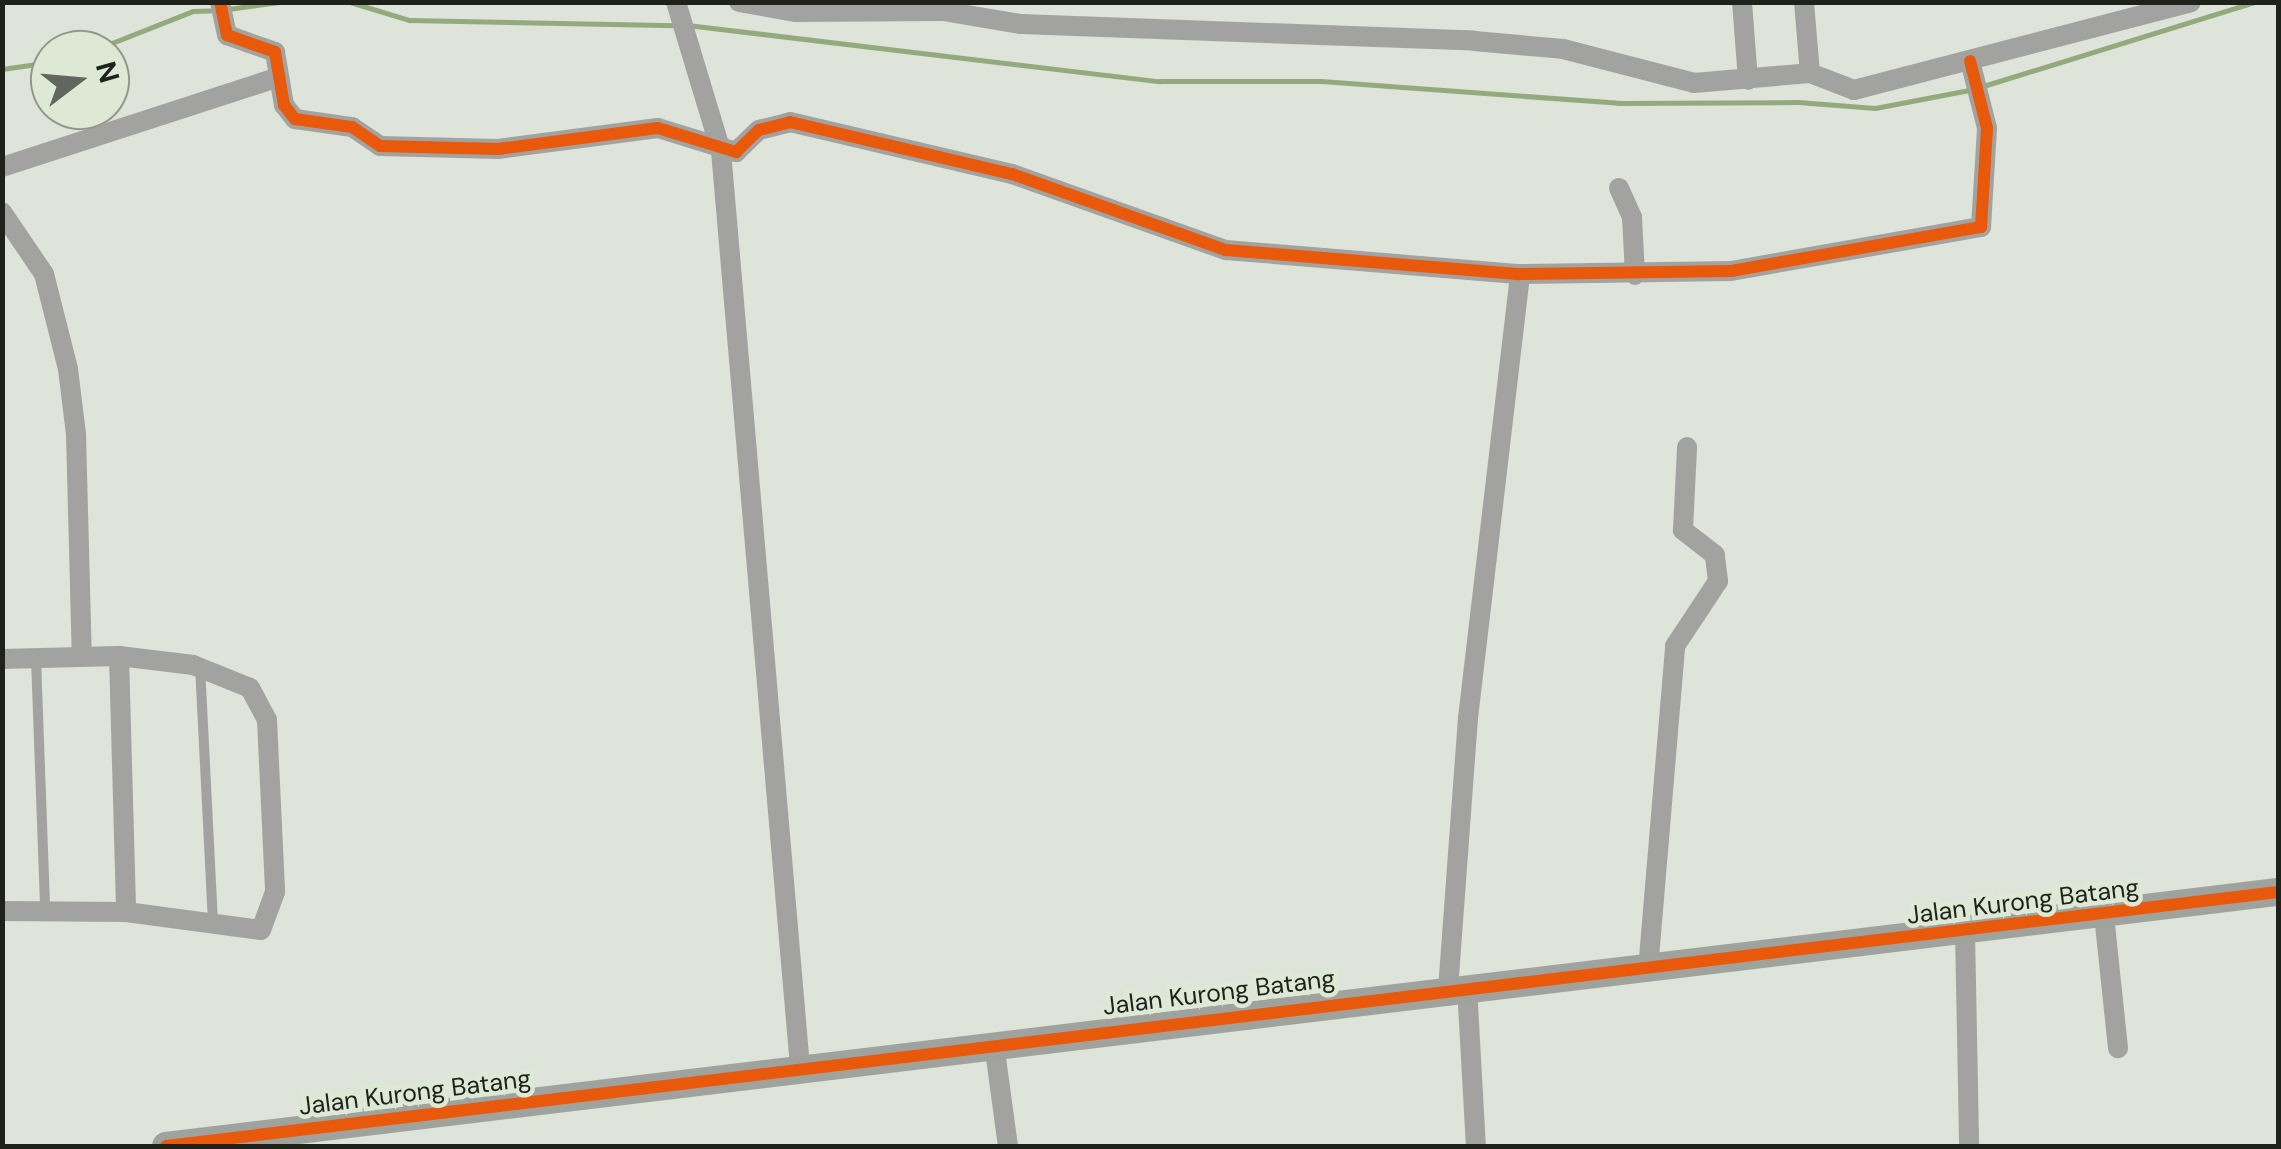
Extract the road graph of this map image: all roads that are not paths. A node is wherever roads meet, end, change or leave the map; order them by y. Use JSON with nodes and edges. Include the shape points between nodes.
{"nodes":[{"id":1,"x":220,"y":2,"type":"edge"},
{"id":2,"x":740,"y":2,"type":"edge"},
{"id":3,"x":1742,"y":2,"type":"edge"},
{"id":4,"x":1804,"y":2,"type":"edge"},
{"id":5,"x":2191,"y":2,"type":"edge"},
{"id":6,"x":677,"y":5,"type":"edge"},
{"id":7,"x":1971,"y":68,"type":"junction"},
{"id":8,"x":1810,"y":74,"type":"junction"},
{"id":9,"x":279,"y":77,"type":"junction"},
{"id":10,"x":1748,"y":80,"type":"junction"},
{"id":11,"x":721,"y":151,"type":"junction"},
{"id":12,"x":2,"y":167,"type":"edge"},
{"id":13,"x":1619,"y":188,"type":"dead end"},
{"id":14,"x":2,"y":212,"type":"edge"},
{"id":15,"x":1520,"y":274,"type":"junction"},
{"id":16,"x":1635,"y":275,"type":"junction"},
{"id":17,"x":1687,"y":447,"type":"dead end"},
{"id":18,"x":119,"y":656,"type":"junction"},
{"id":19,"x":82,"y":657,"type":"junction"},
{"id":20,"x":36,"y":658,"type":"junction"},
{"id":21,"x":2,"y":659,"type":"edge"},
{"id":22,"x":200,"y":666,"type":"junction"},
{"id":23,"x":2278,"y":892,"type":"edge"},
{"id":24,"x":45,"y":907,"type":"junction"},
{"id":25,"x":2,"y":910,"type":"edge"},
{"id":26,"x":126,"y":912,"type":"junction"},
{"id":27,"x":2104,"y":915,"type":"junction"},
{"id":28,"x":213,"y":924,"type":"junction"},
{"id":29,"x":1965,"y":931,"type":"junction"},
{"id":30,"x":1648,"y":970,"type":"junction"},
{"id":31,"x":1457,"y":989,"type":"junction"},
{"id":32,"x":994,"y":1042,"type":"junction"},
{"id":33,"x":2118,"y":1048,"type":"dead end"},
{"id":34,"x":800,"y":1067,"type":"junction"},
{"id":35,"x":166,"y":1146,"type":"edge"},
{"id":36,"x":1008,"y":1146,"type":"edge"},
{"id":37,"x":1476,"y":1146,"type":"edge"},
{"id":38,"x":1969,"y":1146,"type":"edge"}],
"edges":[{"from":1,"to":9,"type":"street","via":[[232,39],[276,52]]},
{"from":2,"to":10,"type":"street","via":[[796,12],[943,11],[1021,24],[1474,40],[1563,48],[1694,83]]},
{"from":3,"to":10,"type":"street"},
{"from":4,"to":8,"type":"street"},
{"from":5,"to":7,"type":"street"},
{"from":6,"to":11,"type":"street"},
{"from":7,"to":8,"type":"street","via":[[1854,90]]},
{"from":7,"to":16,"type":"street","via":[[1987,128],[1982,227],[1730,271]]},
{"from":8,"to":10,"type":"street"},
{"from":9,"to":11,"type":"street","via":[[294,119],[352,126],[380,146],[498,149],[658,128],[686,132]]},
{"from":9,"to":12,"type":"street"},
{"from":11,"to":15,"type":"street","via":[[736,152],[759,130],[790,122],[1012,174],[1226,250]]},
{"from":11,"to":34,"type":"street"},
{"from":13,"to":16,"type":"street","via":[[1632,216]]},
{"from":14,"to":19,"type":"street","via":[[49,286],[68,368]]},
{"from":15,"to":16,"type":"street"},
{"from":15,"to":31,"type":"street","via":[[1468,718]]},
{"from":17,"to":30,"type":"street","via":[[1684,530],[1715,555],[1718,581],[1675,646]]},
{"from":18,"to":19,"type":"street"},
{"from":18,"to":22,"type":"street"},
{"from":18,"to":26,"type":"street"},
{"from":19,"to":20,"type":"street"},
{"from":20,"to":21,"type":"street"},
{"from":20,"to":24,"type":"lane"},
{"from":22,"to":28,"type":"lane"},
{"from":22,"to":28,"type":"street","via":[[258,696],[269,744],[273,910],[261,930]]},
{"from":23,"to":27,"type":"street","name":"Jalan Kurong Batang"},
{"from":24,"to":25,"type":"street"},
{"from":24,"to":26,"type":"street"},
{"from":26,"to":28,"type":"street"},
{"from":27,"to":29,"type":"street","name":"Jalan Kurong Batang"},
{"from":27,"to":33,"type":"street"},
{"from":29,"to":30,"type":"street","name":"Jalan Kurong Batang"},
{"from":29,"to":38,"type":"street"},
{"from":30,"to":31,"type":"street","name":"Jalan Kurong Batang"},
{"from":31,"to":32,"type":"street","name":"Jalan Kurong Batang"},
{"from":31,"to":37,"type":"street"},
{"from":32,"to":34,"type":"street","name":"Jalan Kurong Batang"},
{"from":32,"to":36,"type":"street"},
{"from":34,"to":35,"type":"street","name":"Jalan Kurong Batang"}]}
